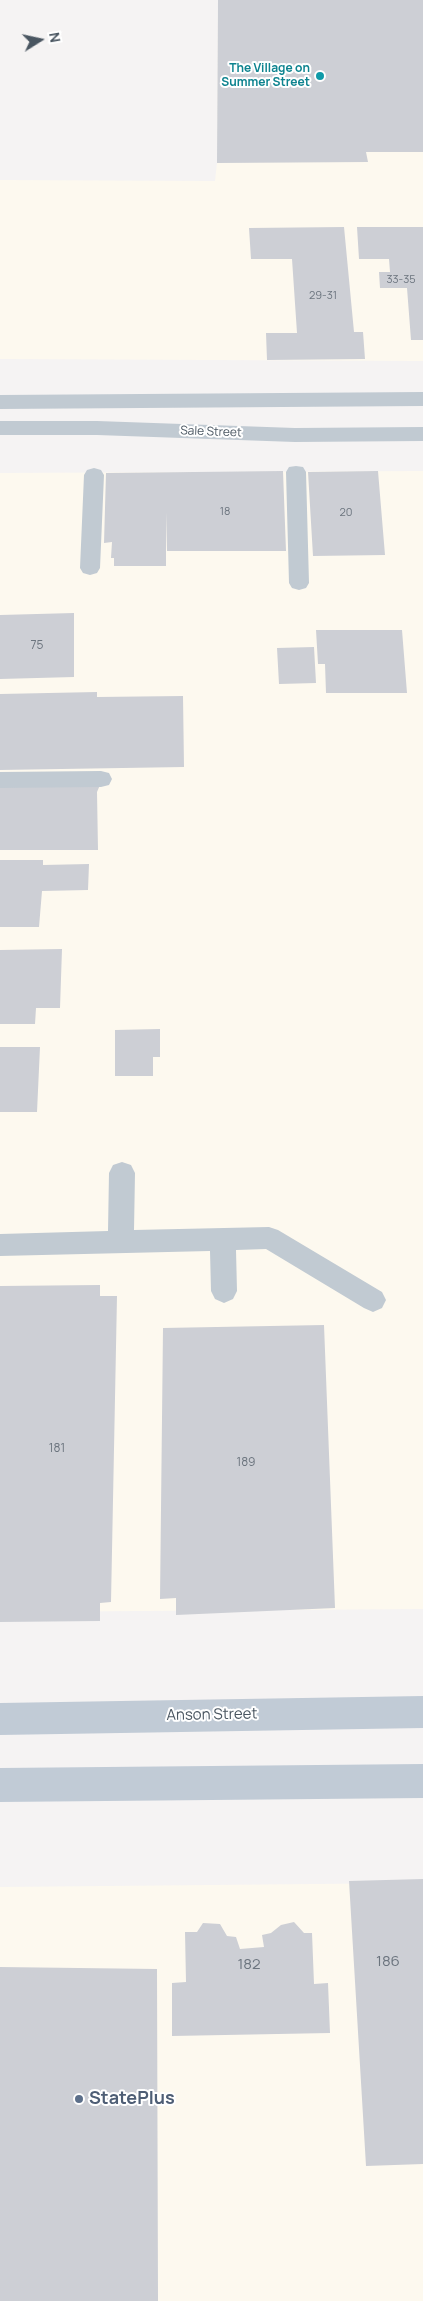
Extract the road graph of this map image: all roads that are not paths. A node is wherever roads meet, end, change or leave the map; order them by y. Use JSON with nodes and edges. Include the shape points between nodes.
{"nodes":[{"id":1,"x":423,"y":399,"type":"edge"},
{"id":2,"x":0,"y":402,"type":"edge"},
{"id":3,"x":0,"y":428,"type":"edge"},
{"id":4,"x":423,"y":434,"type":"edge"},
{"id":5,"x":296,"y":472,"type":"dead end"},
{"id":6,"x":94,"y":474,"type":"dead end"},
{"id":7,"x":90,"y":568,"type":"dead end"},
{"id":8,"x":299,"y":583,"type":"dead end"},
{"id":9,"x":101,"y":779,"type":"dead end"},
{"id":10,"x":0,"y":780,"type":"edge"},
{"id":11,"x":122,"y":1173,"type":"dead end"},
{"id":12,"x":223,"y":1240,"type":"junction"},
{"id":13,"x":121,"y":1242,"type":"junction"},
{"id":14,"x":0,"y":1245,"type":"edge"},
{"id":15,"x":224,"y":1291,"type":"dead end"},
{"id":16,"x":373,"y":1300,"type":"dead end"},
{"id":17,"x":423,"y":1712,"type":"edge"},
{"id":18,"x":0,"y":1719,"type":"edge"},
{"id":19,"x":423,"y":1781,"type":"edge"},
{"id":20,"x":0,"y":1785,"type":"edge"}],
"edges":[{"from":1,"to":2,"type":"street"},
{"from":3,"to":4,"type":"street","name":"Sale Street","via":[[295,435]]},
{"from":5,"to":8,"type":"lane"},
{"from":6,"to":7,"type":"lane"},
{"from":9,"to":10,"type":"lane"},
{"from":11,"to":13,"type":"lane"},
{"from":12,"to":13,"type":"lane"},
{"from":12,"to":15,"type":"lane"},
{"from":12,"to":16,"type":"lane","via":[[269,1238]]},
{"from":13,"to":14,"type":"lane"},
{"from":17,"to":18,"type":"street","name":"Anson Street"},
{"from":19,"to":20,"type":"street"}]}
